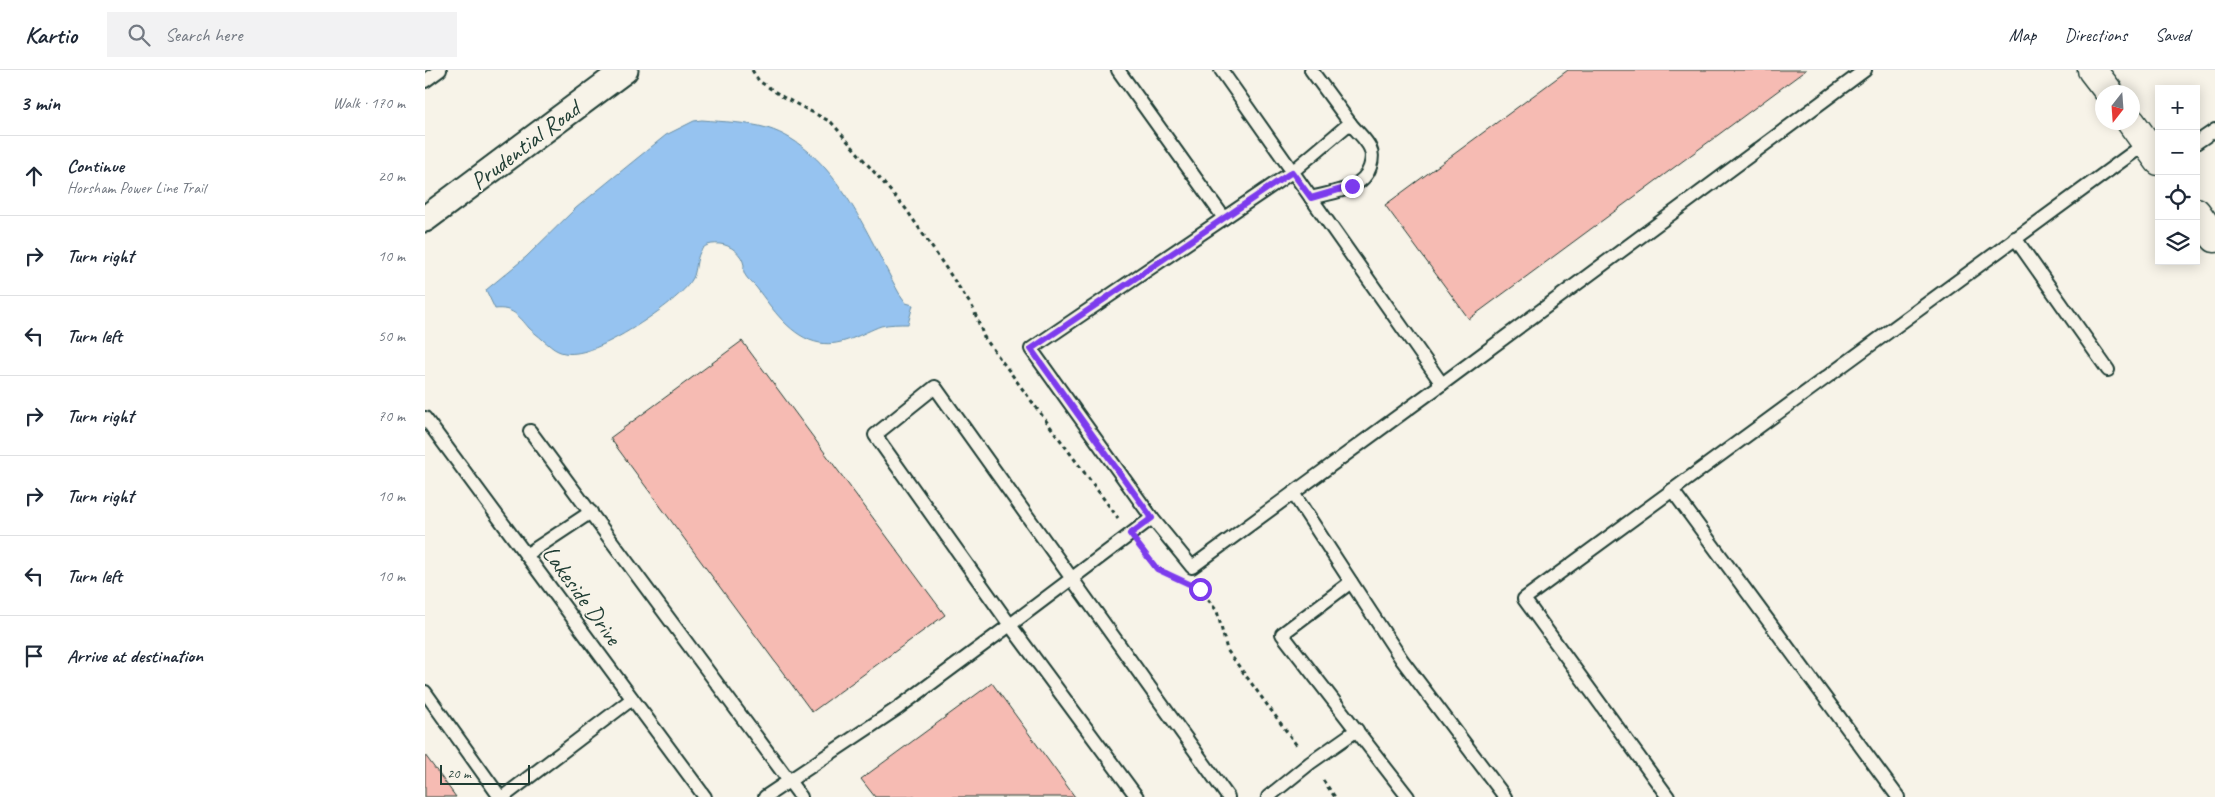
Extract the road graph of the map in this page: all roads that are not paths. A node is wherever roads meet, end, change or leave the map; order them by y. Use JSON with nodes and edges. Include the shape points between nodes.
{"nodes":[{"id":1,"x":440,"y":70,"type":"edge"},
{"id":2,"x":625,"y":70,"type":"edge"},
{"id":3,"x":1118,"y":70,"type":"edge"},
{"id":4,"x":1221,"y":70,"type":"edge"},
{"id":5,"x":1311,"y":70,"type":"edge"},
{"id":6,"x":2092,"y":70,"type":"edge"},
{"id":7,"x":1861,"y":73,"type":"edge"},
{"id":8,"x":425,"y":81,"type":"edge"},
{"id":9,"x":2104,"y":85,"type":"edge"},
{"id":10,"x":1350,"y":123,"type":"junction"},
{"id":11,"x":2215,"y":130,"type":"edge"},
{"id":12,"x":2200,"y":140,"type":"edge"},
{"id":13,"x":2145,"y":142,"type":"edge"},
{"id":14,"x":1292,"y":172,"type":"junction"},
{"id":15,"x":1311,"y":198,"type":"junction"},
{"id":16,"x":2200,"y":217,"type":"edge"},
{"id":17,"x":1224,"y":218,"type":"junction"},
{"id":18,"x":425,"y":219,"type":"edge"},
{"id":19,"x":2015,"y":238,"type":"junction"},
{"id":20,"x":2215,"y":238,"type":"edge"},
{"id":21,"x":2107,"y":370,"type":"dead end"},
{"id":22,"x":1442,"y":384,"type":"junction"},
{"id":23,"x":425,"y":418,"type":"edge"},
{"id":24,"x":530,"y":430,"type":"dead end"},
{"id":25,"x":1672,"y":490,"type":"junction"},
{"id":26,"x":1293,"y":493,"type":"junction"},
{"id":27,"x":591,"y":512,"type":"junction"},
{"id":28,"x":1152,"y":518,"type":"junction"},
{"id":29,"x":526,"y":555,"type":"junction"},
{"id":30,"x":1072,"y":578,"type":"junction"},
{"id":31,"x":1351,"y":582,"type":"junction"},
{"id":32,"x":1011,"y":625,"type":"junction"},
{"id":33,"x":425,"y":692,"type":"edge"},
{"id":34,"x":632,"y":699,"type":"junction"},
{"id":35,"x":1357,"y":730,"type":"junction"},
{"id":36,"x":789,"y":781,"type":"junction"},
{"id":37,"x":501,"y":797,"type":"edge"},
{"id":38,"x":705,"y":797,"type":"edge"},
{"id":39,"x":765,"y":797,"type":"edge"},
{"id":40,"x":801,"y":797,"type":"edge"},
{"id":41,"x":1137,"y":797,"type":"edge"},
{"id":42,"x":1228,"y":797,"type":"edge"},
{"id":43,"x":1268,"y":797,"type":"edge"},
{"id":44,"x":1408,"y":797,"type":"edge"},
{"id":45,"x":1505,"y":797,"type":"edge"},
{"id":46,"x":1668,"y":797,"type":"edge"},
{"id":47,"x":1898,"y":797,"type":"edge"}],
"edges":[{"from":1,"to":8,"type":"lane"},
{"from":2,"to":18,"type":"street","name":"Prudential Road"},
{"from":3,"to":17,"type":"lane"},
{"from":4,"to":14,"type":"lane"},
{"from":5,"to":10,"type":"lane"},
{"from":6,"to":9,"type":"street"},
{"from":7,"to":22,"type":"lane"},
{"from":10,"to":14,"type":"lane"},
{"from":10,"to":15,"type":"lane","via":[[1370,148],[1373,160],[1368,174],[1352,186]]},
{"from":11,"to":12,"type":"lane"},
{"from":13,"to":19,"type":"lane"},
{"from":14,"to":15,"type":"lane"},
{"from":14,"to":17,"type":"lane"},
{"from":15,"to":22,"type":"lane"},
{"from":16,"to":20,"type":"street"},
{"from":17,"to":28,"type":"lane","via":[[1031,349]]},
{"from":19,"to":21,"type":"lane"},
{"from":19,"to":25,"type":"lane"},
{"from":22,"to":26,"type":"lane"},
{"from":23,"to":29,"type":"lane","name":"Lakeside Drive"},
{"from":24,"to":27,"type":"lane"},
{"from":25,"to":46,"type":"lane","via":[[1524,599]]},
{"from":25,"to":47,"type":"lane"},
{"from":26,"to":28,"type":"lane","via":[[1192,567]]},
{"from":26,"to":31,"type":"lane"},
{"from":27,"to":29,"type":"lane"},
{"from":27,"to":36,"type":"lane"},
{"from":28,"to":30,"type":"lane"},
{"from":29,"to":34,"type":"lane","name":"Lakeside Drive"},
{"from":30,"to":32,"type":"lane"},
{"from":30,"to":32,"type":"lane","via":[[935,388],[875,435]]},
{"from":30,"to":42,"type":"lane"},
{"from":31,"to":35,"type":"lane","via":[[1282,634]]},
{"from":31,"to":45,"type":"lane","via":[[1402,660]]},
{"from":32,"to":36,"type":"lane","via":[[898,708]]},
{"from":32,"to":41,"type":"lane"},
{"from":33,"to":37,"type":"lane"},
{"from":34,"to":37,"type":"lane"},
{"from":34,"to":38,"type":"lane","name":"Lakeside Drive"},
{"from":35,"to":43,"type":"lane"},
{"from":35,"to":44,"type":"lane"},
{"from":36,"to":39,"type":"lane"},
{"from":36,"to":40,"type":"lane"}]}
